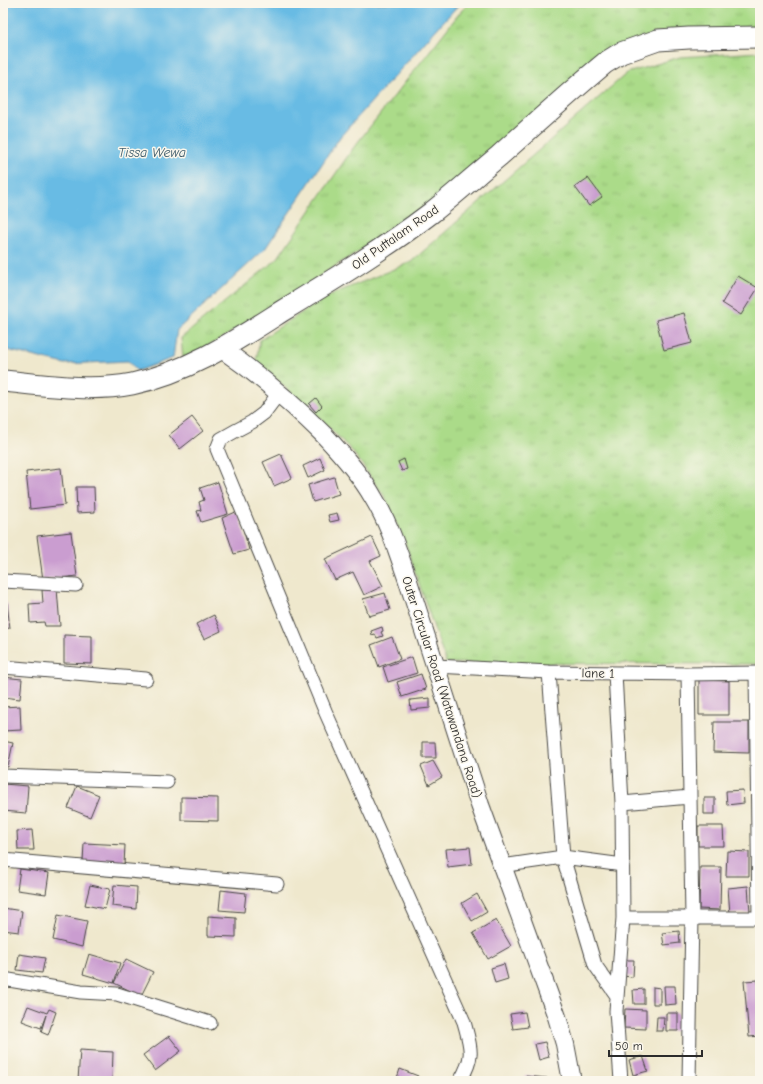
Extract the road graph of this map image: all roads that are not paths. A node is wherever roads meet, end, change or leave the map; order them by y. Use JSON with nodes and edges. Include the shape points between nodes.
{"nodes":[{"id":1,"x":760,"y":37,"type":"edge"},
{"id":2,"x":222,"y":349,"type":"junction"},
{"id":3,"x":3,"y":381,"type":"edge"},
{"id":4,"x":279,"y":393,"type":"junction"},
{"id":5,"x":3,"y":581,"type":"edge"},
{"id":6,"x":76,"y":585,"type":"dead end"},
{"id":7,"x":436,"y":666,"type":"junction"},
{"id":8,"x":3,"y":667,"type":"edge"},
{"id":9,"x":549,"y":672,"type":"junction"},
{"id":10,"x":615,"y":673,"type":"junction"},
{"id":11,"x":758,"y":673,"type":"edge"},
{"id":12,"x":688,"y":674,"type":"junction"},
{"id":13,"x":146,"y":679,"type":"dead end"},
{"id":14,"x":3,"y":776,"type":"edge"},
{"id":15,"x":168,"y":782,"type":"dead end"},
{"id":16,"x":690,"y":796,"type":"junction"},
{"id":17,"x":622,"y":803,"type":"junction"},
{"id":18,"x":563,"y":857,"type":"junction"},
{"id":19,"x":3,"y":860,"type":"edge"},
{"id":20,"x":623,"y":865,"type":"junction"},
{"id":21,"x":501,"y":866,"type":"junction"},
{"id":22,"x":277,"y":884,"type":"dead end"},
{"id":23,"x":624,"y":918,"type":"junction"},
{"id":24,"x":692,"y":918,"type":"junction"},
{"id":25,"x":760,"y":918,"type":"edge"},
{"id":26,"x":3,"y":979,"type":"edge"},
{"id":27,"x":617,"y":996,"type":"junction"},
{"id":28,"x":210,"y":1024,"type":"dead end"},
{"id":29,"x":460,"y":1081,"type":"edge"},
{"id":30,"x":572,"y":1081,"type":"edge"},
{"id":31,"x":621,"y":1081,"type":"edge"},
{"id":32,"x":689,"y":1081,"type":"edge"}],
"edges":[{"from":1,"to":2,"type":"main road","name":"Old Puttalam Road","via":[[658,40],[622,53],[605,63],[455,194],[400,237]]},
{"from":2,"to":3,"type":"main road","name":"Old Puttalam Road","via":[[172,373],[112,387]]},
{"from":2,"to":4,"type":"main road","name":"Outer Circular Road (Watawandana Road)"},
{"from":4,"to":7,"type":"main road","name":"Outer Circular Road (Watawandana Road)","via":[[336,448],[374,498],[396,546]]},
{"from":4,"to":29,"type":"street","via":[[264,413],[221,439],[217,449],[326,713],[464,1022],[471,1047],[470,1062]]},
{"from":5,"to":6,"type":"street"},
{"from":7,"to":9,"type":"street","name":"lane 1"},
{"from":7,"to":21,"type":"main road","name":"Outer Circular Road (Watawandana Road)"},
{"from":8,"to":13,"type":"street"},
{"from":9,"to":10,"type":"street","name":"lane 1"},
{"from":9,"to":18,"type":"street"},
{"from":10,"to":12,"type":"street","name":"lane 1"},
{"from":10,"to":17,"type":"street"},
{"from":11,"to":12,"type":"street","name":"lane 1"},
{"from":11,"to":25,"type":"street"},
{"from":12,"to":16,"type":"street"},
{"from":14,"to":15,"type":"street"},
{"from":16,"to":17,"type":"street"},
{"from":16,"to":24,"type":"street"},
{"from":17,"to":20,"type":"street"},
{"from":18,"to":20,"type":"street"},
{"from":18,"to":21,"type":"street"},
{"from":18,"to":27,"type":"street","via":[[595,965]]},
{"from":19,"to":22,"type":"street"},
{"from":20,"to":23,"type":"street"},
{"from":21,"to":30,"type":"main road","name":"Outer Circular Road (Watawandana Road)","via":[[557,1017]]},
{"from":23,"to":24,"type":"street"},
{"from":23,"to":27,"type":"street"},
{"from":24,"to":25,"type":"street"},
{"from":24,"to":32,"type":"street"},
{"from":26,"to":28,"type":"street","via":[[81,992],[117,994]]},
{"from":27,"to":31,"type":"street"}]}
